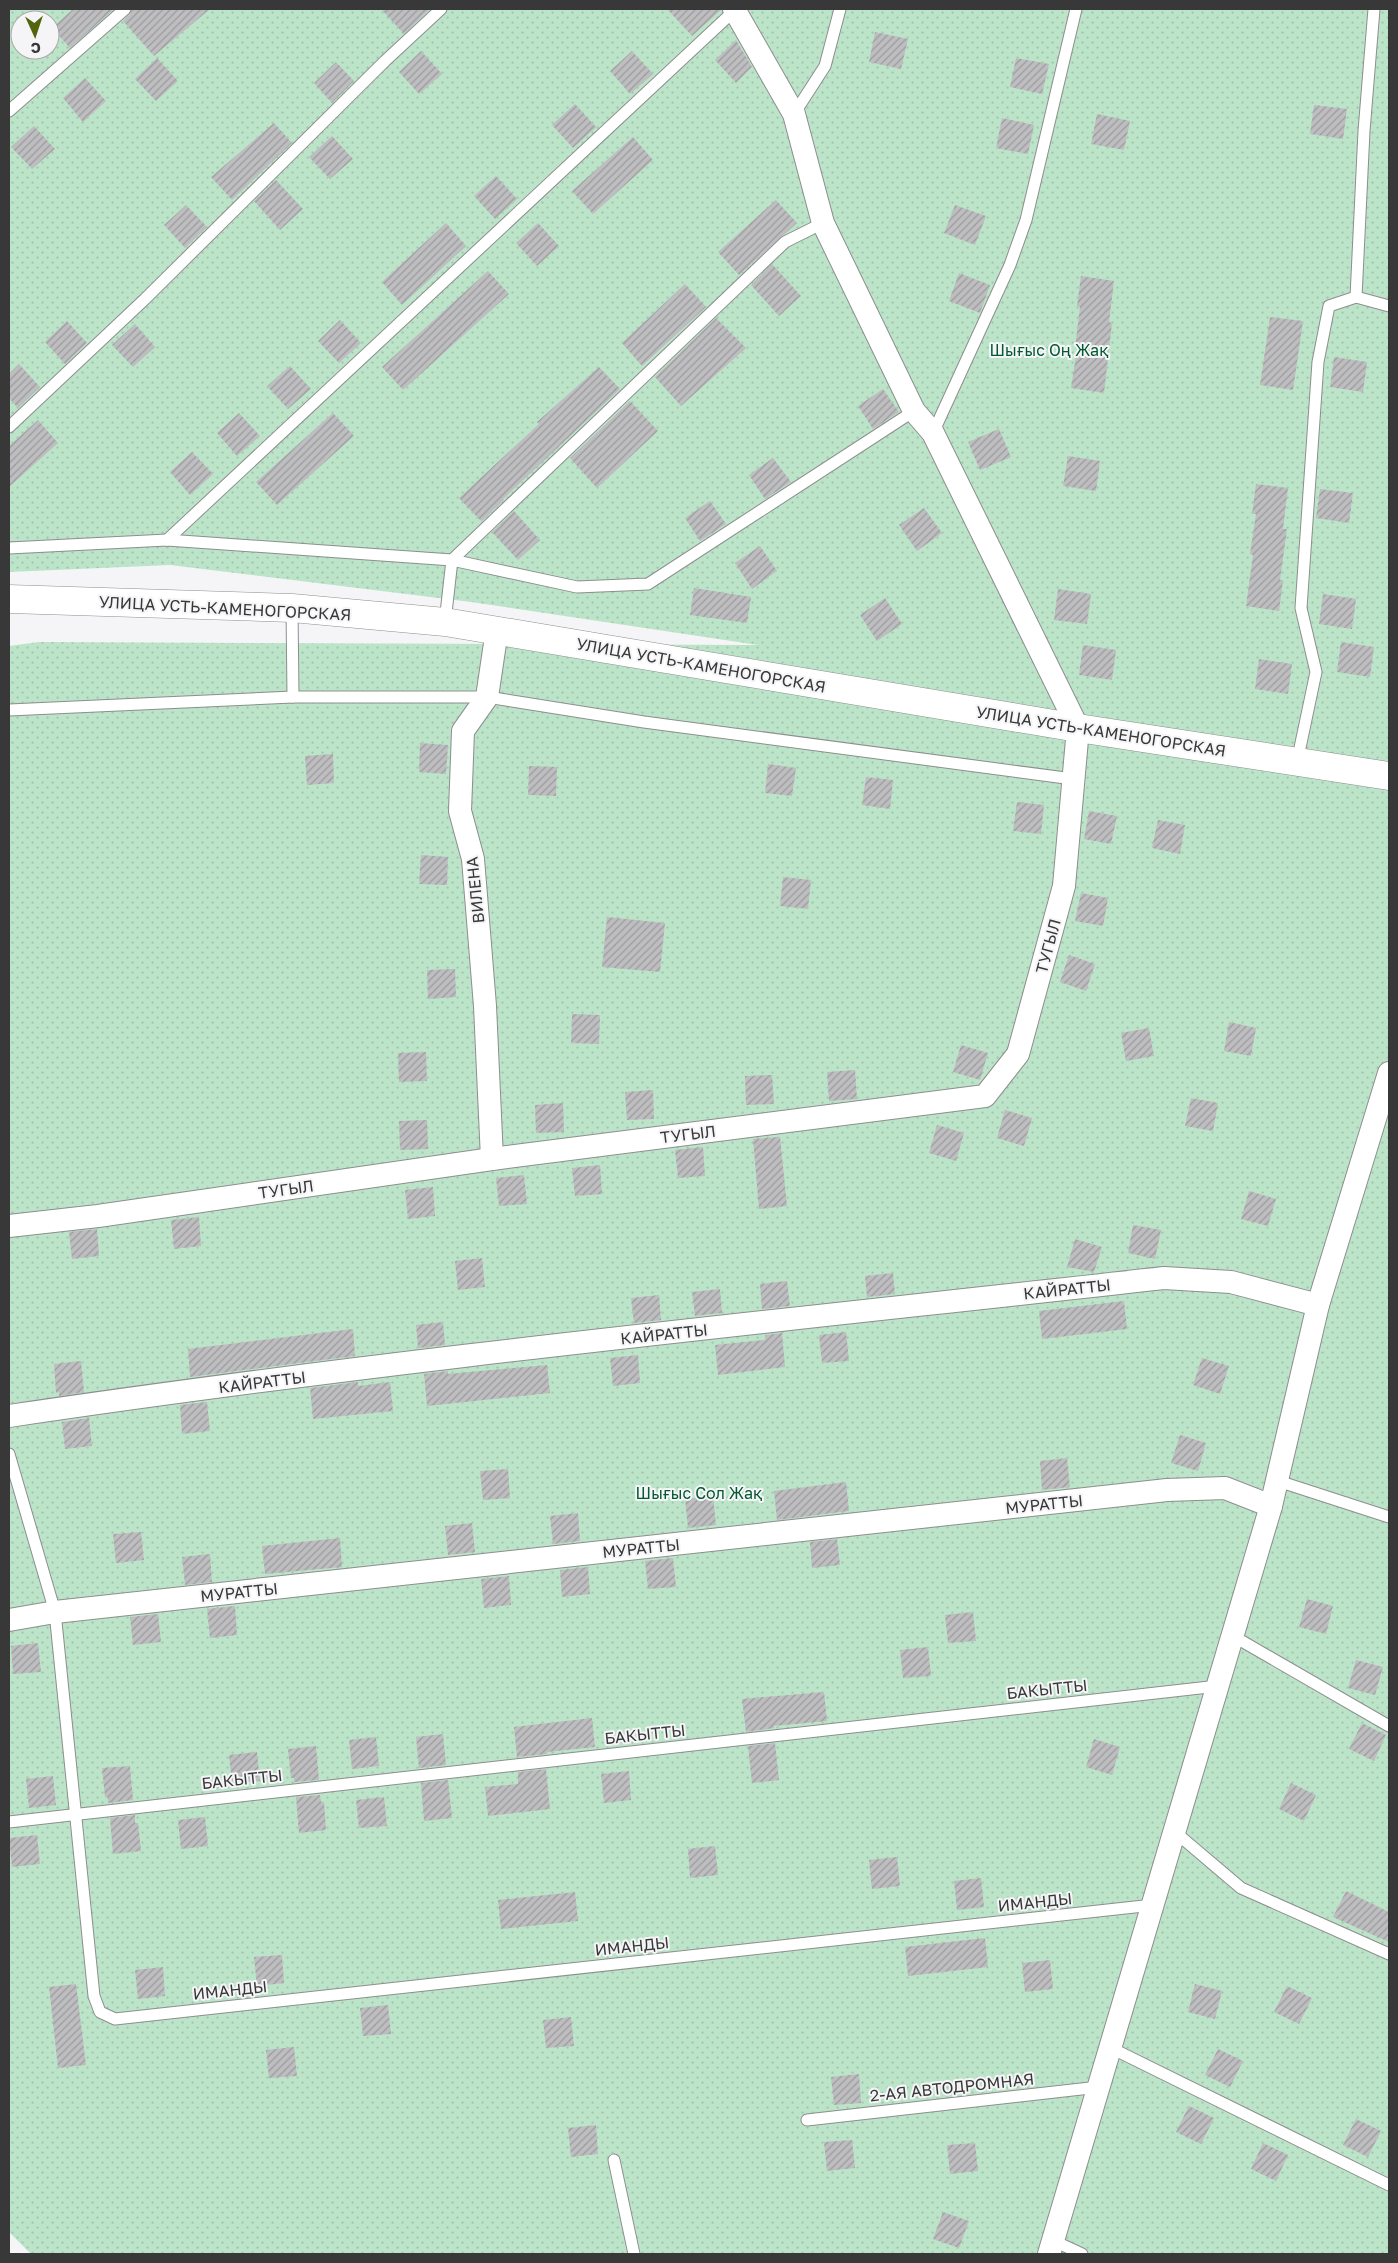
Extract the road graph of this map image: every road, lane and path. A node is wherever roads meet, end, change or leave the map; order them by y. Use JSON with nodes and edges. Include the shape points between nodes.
{"nodes":[{"id":1,"x":125,"y":9,"type":"edge"},
{"id":2,"x":441,"y":9,"type":"edge"},
{"id":3,"x":735,"y":9,"type":"edge"},
{"id":4,"x":840,"y":9,"type":"edge"},
{"id":5,"x":1076,"y":9,"type":"edge"},
{"id":6,"x":1374,"y":9,"type":"edge"},
{"id":7,"x":9,"y":111,"type":"edge"},
{"id":8,"x":794,"y":114,"type":"junction"},
{"id":9,"x":823,"y":223,"type":"junction"},
{"id":10,"x":1356,"y":297,"type":"junction"},
{"id":11,"x":1389,"y":306,"type":"edge"},
{"id":12,"x":914,"y":412,"type":"junction"},
{"id":13,"x":9,"y":427,"type":"edge"},
{"id":14,"x":933,"y":433,"type":"junction"},
{"id":15,"x":168,"y":540,"type":"junction"},
{"id":16,"x":9,"y":548,"type":"edge"},
{"id":17,"x":452,"y":560,"type":"junction"},
{"id":18,"x":9,"y":599,"type":"edge"},
{"id":19,"x":292,"y":608,"type":"junction"},
{"id":20,"x":445,"y":622,"type":"junction"},
{"id":21,"x":497,"y":630,"type":"junction"},
{"id":22,"x":293,"y":696,"type":"junction"},
{"id":23,"x":487,"y":697,"type":"junction"},
{"id":24,"x":9,"y":710,"type":"edge"},
{"id":25,"x":1078,"y":728,"type":"junction"},
{"id":26,"x":1297,"y":762,"type":"junction"},
{"id":27,"x":1389,"y":776,"type":"edge"},
{"id":28,"x":1073,"y":779,"type":"junction"},
{"id":29,"x":1389,"y":1073,"type":"edge"},
{"id":30,"x":492,"y":1159,"type":"junction"},
{"id":31,"x":9,"y":1226,"type":"edge"},
{"id":32,"x":1318,"y":1305,"type":"junction"},
{"id":33,"x":9,"y":1416,"type":"edge"},
{"id":34,"x":9,"y":1454,"type":"edge"},
{"id":35,"x":1278,"y":1481,"type":"junction"},
{"id":36,"x":1271,"y":1506,"type":"junction"},
{"id":37,"x":1389,"y":1517,"type":"edge"},
{"id":38,"x":55,"y":1612,"type":"junction"},
{"id":39,"x":9,"y":1620,"type":"edge"},
{"id":40,"x":1233,"y":1636,"type":"junction"},
{"id":41,"x":1218,"y":1686,"type":"junction"},
{"id":42,"x":1389,"y":1726,"type":"edge"},
{"id":43,"x":75,"y":1814,"type":"junction"},
{"id":44,"x":9,"y":1822,"type":"edge"},
{"id":45,"x":1175,"y":1832,"type":"junction"},
{"id":46,"x":1153,"y":1905,"type":"junction"},
{"id":47,"x":1389,"y":1954,"type":"edge"},
{"id":48,"x":1111,"y":2048,"type":"junction"},
{"id":49,"x":1099,"y":2087,"type":"junction"},
{"id":50,"x":808,"y":2120,"type":"dead end"},
{"id":51,"x":614,"y":2160,"type":"dead end"},
{"id":52,"x":1389,"y":2185,"type":"edge"},
{"id":53,"x":1052,"y":2247,"type":"edge"},
{"id":54,"x":634,"y":2254,"type":"edge"},
{"id":55,"x":1082,"y":2254,"type":"edge"}],
"edges":[{"from":1,"to":7,"type":"lane"},
{"from":2,"to":13,"type":"lane","via":[[384,61],[145,299]]},
{"from":3,"to":8,"type":"street"},
{"from":3,"to":15,"type":"lane"},
{"from":4,"to":8,"type":"lane","via":[[825,66]]},
{"from":5,"to":14,"type":"lane","via":[[1026,220],[1010,265]]},
{"from":6,"to":10,"type":"lane"},
{"from":8,"to":9,"type":"street"},
{"from":9,"to":12,"type":"street"},
{"from":9,"to":17,"type":"lane","via":[[785,242]]},
{"from":10,"to":11,"type":"lane"},
{"from":10,"to":26,"type":"lane","via":[[1328,306],[1318,362],[1301,608],[1316,672]]},
{"from":12,"to":14,"type":"street"},
{"from":12,"to":17,"type":"lane","via":[[648,584],[577,587]]},
{"from":14,"to":25,"type":"street"},
{"from":15,"to":16,"type":"lane"},
{"from":15,"to":17,"type":"lane"},
{"from":17,"to":20,"type":"lane"},
{"from":18,"to":19,"type":"street","name":"УЛИЦА УСТЬ-КАМЕНОГОРСКАЯ"},
{"from":19,"to":20,"type":"street","name":"УЛИЦА УСТЬ-КАМЕНОГОРСКАЯ"},
{"from":19,"to":22,"type":"lane"},
{"from":20,"to":21,"type":"street","name":"УЛИЦА УСТЬ-КАМЕНОГОРСКАЯ"},
{"from":21,"to":23,"type":"street","name":"ВИЛЕНА"},
{"from":21,"to":25,"type":"street","name":"УЛИЦА УСТЬ-КАМЕНОГОРСКАЯ"},
{"from":22,"to":23,"type":"lane"},
{"from":22,"to":24,"type":"lane"},
{"from":23,"to":28,"type":"lane","via":[[644,722]]},
{"from":23,"to":30,"type":"street","name":"ВИЛЕНА","via":[[463,730],[460,811],[473,859],[485,1006]]},
{"from":25,"to":26,"type":"street","name":"УЛИЦА УСТЬ-КАМЕНОГОРСКАЯ"},
{"from":25,"to":28,"type":"street","name":"ТУГЫЛ"},
{"from":26,"to":27,"type":"street","name":"УЛИЦА УСТЬ-КАМЕНОГОРСКАЯ"},
{"from":28,"to":30,"type":"street","name":"ТУГЫЛ","via":[[1064,886],[1018,1054],[985,1096]]},
{"from":29,"to":32,"type":"street"},
{"from":30,"to":31,"type":"street","name":"ТУГЫЛ"},
{"from":32,"to":33,"type":"street","name":"КАЙРАТТЫ","via":[[1231,1282],[1164,1278],[484,1354]]},
{"from":32,"to":35,"type":"street"},
{"from":34,"to":38,"type":"lane"},
{"from":35,"to":36,"type":"street"},
{"from":35,"to":37,"type":"lane"},
{"from":36,"to":38,"type":"street","name":"МУРАТТЫ","via":[[1225,1488],[1167,1490]]},
{"from":36,"to":40,"type":"street"},
{"from":38,"to":39,"type":"street","name":"МУРАТТЫ"},
{"from":38,"to":43,"type":"lane"},
{"from":40,"to":41,"type":"street"},
{"from":40,"to":42,"type":"lane"},
{"from":41,"to":43,"type":"lane","name":"БАКЫТТЫ"},
{"from":41,"to":45,"type":"street"},
{"from":43,"to":44,"type":"lane"},
{"from":43,"to":46,"type":"lane","name":"ИМАНДЫ","via":[[94,1996],[100,2012],[115,2019]]},
{"from":45,"to":46,"type":"street"},
{"from":45,"to":47,"type":"lane","via":[[1241,1888]]},
{"from":46,"to":48,"type":"street"},
{"from":48,"to":49,"type":"street"},
{"from":48,"to":52,"type":"lane"},
{"from":49,"to":50,"type":"lane","name":"2-АЯ АВТОДРОМНАЯ"},
{"from":49,"to":53,"type":"street"},
{"from":51,"to":54,"type":"lane"},
{"from":53,"to":55,"type":"lane"}]}
